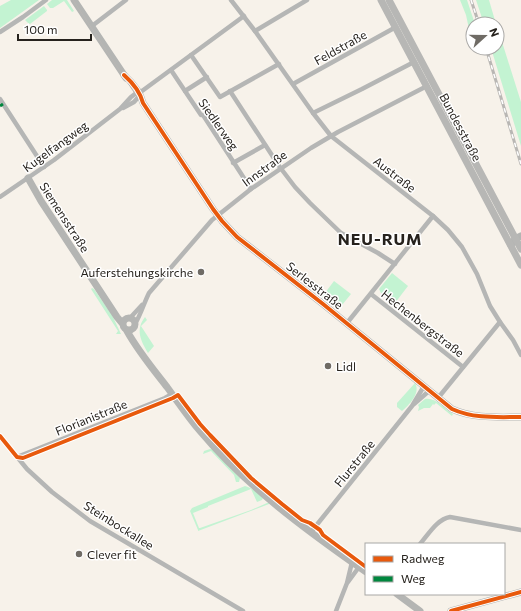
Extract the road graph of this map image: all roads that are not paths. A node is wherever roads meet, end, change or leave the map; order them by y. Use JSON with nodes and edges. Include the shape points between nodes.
{"nodes":[{"id":1,"x":46,"y":0,"type":"edge"},
{"id":2,"x":74,"y":0,"type":"edge"},
{"id":3,"x":126,"y":0,"type":"edge"},
{"id":4,"x":231,"y":0,"type":"edge"},
{"id":5,"x":307,"y":0,"type":"edge"},
{"id":6,"x":381,"y":0,"type":"edge"},
{"id":7,"x":389,"y":0,"type":"edge"},
{"id":8,"x":244,"y":16,"type":"junction"},
{"id":9,"x":92,"y":26,"type":"junction"},
{"id":10,"x":396,"y":27,"type":"junction"},
{"id":11,"x":255,"y":31,"type":"junction"},
{"id":12,"x":0,"y":32,"type":"edge"},
{"id":13,"x":191,"y":55,"type":"junction"},
{"id":14,"x":414,"y":62,"type":"junction"},
{"id":15,"x":279,"y":64,"type":"junction"},
{"id":16,"x":171,"y":70,"type":"junction"},
{"id":17,"x":207,"y":77,"type":"junction"},
{"id":18,"x":293,"y":84,"type":"junction"},
{"id":19,"x":427,"y":86,"type":"junction"},
{"id":20,"x":185,"y":91,"type":"junction"},
{"id":21,"x":230,"y":91,"type":"junction"},
{"id":22,"x":140,"y":95,"type":"junction"},
{"id":23,"x":0,"y":99,"type":"edge"},
{"id":24,"x":313,"y":113,"type":"junction"},
{"id":25,"x":331,"y":136,"type":"junction"},
{"id":26,"x":266,"y":145,"type":"junction"},
{"id":27,"x":234,"y":162,"type":"junction"},
{"id":28,"x":44,"y":167,"type":"junction"},
{"id":29,"x":281,"y":168,"type":"junction"},
{"id":30,"x":28,"y":178,"type":"junction"},
{"id":31,"x":251,"y":189,"type":"junction"},
{"id":32,"x":0,"y":197,"type":"edge"},
{"id":33,"x":218,"y":215,"type":"junction"},
{"id":34,"x":434,"y":216,"type":"junction"},
{"id":35,"x":519,"y":243,"type":"edge"},
{"id":36,"x":511,"y":245,"type":"junction"},
{"id":37,"x":395,"y":264,"type":"junction"},
{"id":38,"x":521,"y":265,"type":"edge"},
{"id":39,"x":371,"y":294,"type":"junction"},
{"id":40,"x":500,"y":322,"type":"junction"},
{"id":41,"x":129,"y":324,"type":"junction"},
{"id":42,"x":347,"y":324,"type":"junction"},
{"id":43,"x":521,"y":355,"type":"edge"},
{"id":44,"x":463,"y":367,"type":"junction"},
{"id":45,"x":427,"y":388,"type":"junction"},
{"id":46,"x":172,"y":394,"type":"junction"},
{"id":47,"x":438,"y":398,"type":"junction"},
{"id":48,"x":412,"y":406,"type":"junction"},
{"id":49,"x":521,"y":417,"type":"edge"},
{"id":50,"x":0,"y":436,"type":"edge"},
{"id":51,"x":17,"y":457,"type":"junction"},
{"id":52,"x":521,"y":530,"type":"edge"},
{"id":53,"x":311,"y":532,"type":"junction"},
{"id":54,"x":421,"y":543,"type":"edge"},
{"id":55,"x":352,"y":562,"type":"junction"},
{"id":56,"x":359,"y":567,"type":"junction"},
{"id":57,"x":365,"y":571,"type":"edge"},
{"id":58,"x":347,"y":583,"type":"junction"},
{"id":59,"x":521,"y":592,"type":"edge"},
{"id":60,"x":398,"y":595,"type":"edge"},
{"id":61,"x":243,"y":611,"type":"edge"},
{"id":62,"x":336,"y":611,"type":"edge"},
{"id":63,"x":420,"y":611,"type":"edge"},
{"id":64,"x":451,"y":611,"type":"edge"}],
"edges":[{"from":1,"to":12,"type":"street"},
{"from":2,"to":9,"type":"street","name":"Serlesstraße"},
{"from":3,"to":9,"type":"street"},
{"from":4,"to":8,"type":"street","name":"Austraße"},
{"from":5,"to":11,"type":"street"},
{"from":6,"to":10,"type":"main road","name":"Bundesstraße"},
{"from":7,"to":35,"type":"main road","name":"Bundesstraße"},
{"from":8,"to":11,"type":"street","name":"Austraße"},
{"from":8,"to":13,"type":"street","name":"Kugelfangweg"},
{"from":9,"to":22,"type":"street","name":"Serlesstraße"},
{"from":10,"to":14,"type":"main road","name":"Bundesstraße"},
{"from":10,"to":18,"type":"street","name":"Feldstraße"},
{"from":11,"to":15,"type":"street","name":"Austraße"},
{"from":13,"to":16,"type":"street","name":"Kugelfangweg"},
{"from":13,"to":17,"type":"street"},
{"from":14,"to":19,"type":"main road","name":"Bundesstraße"},
{"from":14,"to":24,"type":"street"},
{"from":15,"to":18,"type":"street","name":"Austraße"},
{"from":15,"to":21,"type":"street"},
{"from":16,"to":20,"type":"street","name":"Siedlerweg"},
{"from":16,"to":22,"type":"street","name":"Kugelfangweg"},
{"from":17,"to":20,"type":"street"},
{"from":17,"to":21,"type":"street","via":[[220,97]]},
{"from":18,"to":24,"type":"street","name":"Austraße"},
{"from":19,"to":25,"type":"street","name":"Innstraße"},
{"from":19,"to":36,"type":"main road","name":"Bundesstraße"},
{"from":20,"to":27,"type":"street","name":"Siedlerweg"},
{"from":21,"to":26,"type":"street"},
{"from":22,"to":28,"type":"street","name":"Kugelfangweg"},
{"from":22,"to":33,"type":"street","name":"Serlesstraße"},
{"from":23,"to":28,"type":"street"},
{"from":24,"to":25,"type":"street","name":"Austraße"},
{"from":25,"to":29,"type":"street","name":"Innstraße"},
{"from":25,"to":34,"type":"street","name":"Austraße"},
{"from":26,"to":27,"type":"street"},
{"from":26,"to":29,"type":"street"},
{"from":27,"to":31,"type":"street","name":"Siedlerweg"},
{"from":28,"to":30,"type":"street","name":"Kugelfangweg"},
{"from":29,"to":31,"type":"street","name":"Innstraße"},
{"from":29,"to":37,"type":"street","via":[[295,187],[341,233]]},
{"from":30,"to":32,"type":"street","name":"Kugelfangweg"},
{"from":30,"to":41,"type":"street","name":"Siemensstraße","via":[[112,308]]},
{"from":31,"to":33,"type":"street","name":"Innstraße"},
{"from":33,"to":41,"type":"street","name":"Innstraße","via":[[149,294],[140,316]]},
{"from":33,"to":42,"type":"street","name":"Serlesstraße","via":[[237,237]]},
{"from":34,"to":37,"type":"street"},
{"from":34,"to":40,"type":"street","name":"Austraße","via":[[464,250]]},
{"from":35,"to":36,"type":"street"},
{"from":36,"to":38,"type":"main road","name":"Bundesstraße"},
{"from":37,"to":39,"type":"street"},
{"from":39,"to":42,"type":"street"},
{"from":39,"to":44,"type":"street","name":"Hechenbergstraße"},
{"from":40,"to":43,"type":"street","name":"Austraße"},
{"from":40,"to":44,"type":"street"},
{"from":41,"to":46,"type":"street","name":"Siemensstraße","via":[[137,346]]},
{"from":42,"to":45,"type":"street","name":"Serlesstraße"},
{"from":44,"to":47,"type":"street"},
{"from":45,"to":47,"type":"street","name":"Serlesstraße"},
{"from":45,"to":48,"type":"street","name":"Flurstraße"},
{"from":45,"to":48,"type":"street","name":"Flurstraße"},
{"from":46,"to":51,"type":"street","name":"Florianistraße"},
{"from":46,"to":53,"type":"street","name":"Siemensstraße","via":[[200,430],[245,478]]},
{"from":47,"to":49,"type":"street","name":"Serlesstraße","via":[[468,415]]},
{"from":48,"to":53,"type":"street","name":"Flurstraße"},
{"from":50,"to":51,"type":"street","name":"Steinbockallee"},
{"from":51,"to":61,"type":"street","name":"Steinbockallee","via":[[41,483],[90,522]]},
{"from":52,"to":54,"type":"street","via":[[450,517],[440,521]]},
{"from":53,"to":55,"type":"street","name":"Siemensstraße"},
{"from":55,"to":56,"type":"street","name":"Siemensstraße"},
{"from":55,"to":58,"type":"street"},
{"from":56,"to":57,"type":"street","name":"Siemensstraße"},
{"from":56,"to":58,"type":"street"},
{"from":58,"to":62,"type":"street"},
{"from":59,"to":64,"type":"street"},
{"from":60,"to":63,"type":"street"}]}
